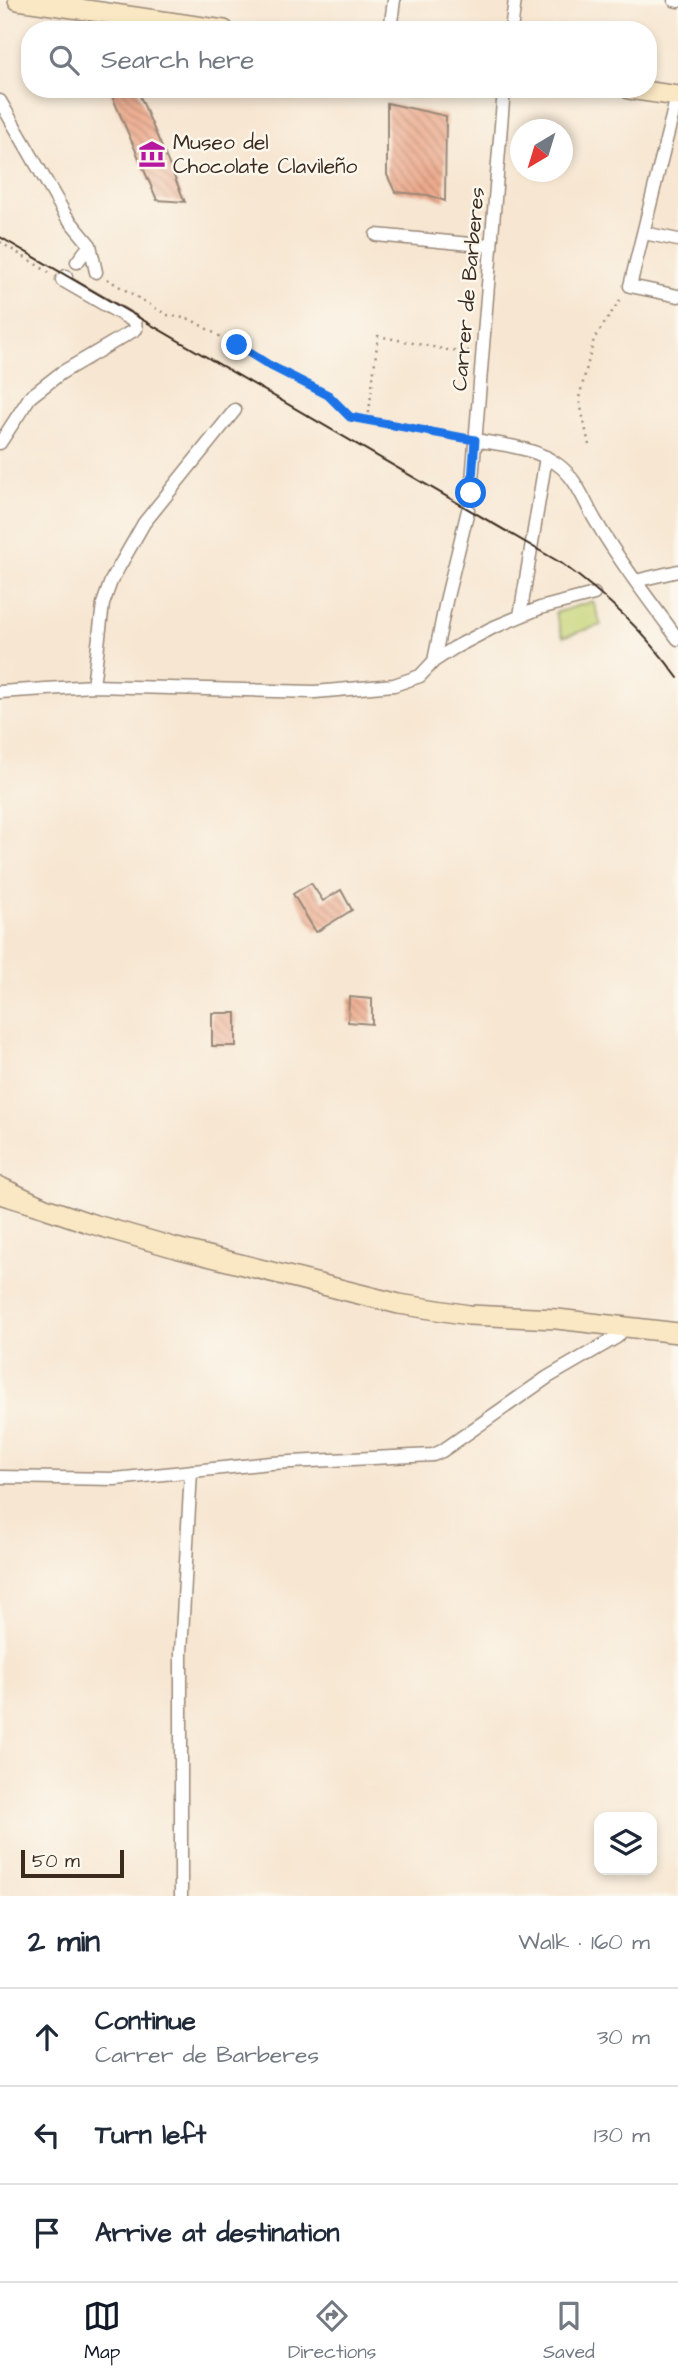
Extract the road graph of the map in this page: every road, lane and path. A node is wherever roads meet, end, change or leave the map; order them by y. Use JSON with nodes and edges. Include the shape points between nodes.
{"nodes":[{"id":1,"x":18,"y":0,"type":"edge"},
{"id":2,"x":394,"y":0,"type":"edge"},
{"id":3,"x":515,"y":0,"type":"edge"},
{"id":4,"x":163,"y":21,"type":"edge"},
{"id":5,"x":391,"y":21,"type":"edge"},
{"id":6,"x":512,"y":21,"type":"edge"},
{"id":7,"x":657,"y":93,"type":"edge"},
{"id":8,"x":678,"y":96,"type":"edge"},
{"id":9,"x":503,"y":98,"type":"edge"},
{"id":10,"x":0,"y":101,"type":"edge"},
{"id":11,"x":644,"y":233,"type":"junction"},
{"id":12,"x":376,"y":236,"type":"dead end"},
{"id":13,"x":678,"y":240,"type":"edge"},
{"id":14,"x":0,"y":242,"type":"edge"},
{"id":15,"x":90,"y":245,"type":"junction"},
{"id":16,"x":491,"y":246,"type":"junction"},
{"id":17,"x":77,"y":262,"type":"dead end"},
{"id":18,"x":96,"y":272,"type":"joint"},
{"id":19,"x":64,"y":278,"type":"joint"},
{"id":20,"x":630,"y":286,"type":"junction"},
{"id":21,"x":678,"y":296,"type":"edge"},
{"id":22,"x":483,"y":350,"type":"junction"},
{"id":23,"x":235,"y":410,"type":"dead end"},
{"id":24,"x":368,"y":420,"type":"junction"},
{"id":25,"x":475,"y":440,"type":"junction"},
{"id":26,"x":0,"y":443,"type":"edge"},
{"id":27,"x":589,"y":445,"type":"dead end"},
{"id":28,"x":546,"y":457,"type":"junction"},
{"id":29,"x":471,"y":493,"type":"dead end"},
{"id":30,"x":468,"y":510,"type":"dead end"},
{"id":31,"x":678,"y":571,"type":"edge"},
{"id":32,"x":635,"y":581,"type":"junction"},
{"id":33,"x":594,"y":594,"type":"dead end"},
{"id":34,"x":520,"y":616,"type":"junction"},
{"id":35,"x":678,"y":639,"type":"edge"},
{"id":36,"x":434,"y":661,"type":"junction"},
{"id":37,"x":93,"y":686,"type":"junction"},
{"id":38,"x":0,"y":692,"type":"edge"},
{"id":39,"x":0,"y":1187,"type":"edge"},
{"id":40,"x":0,"y":1194,"type":"edge"},
{"id":41,"x":45,"y":1208,"type":"junction"},
{"id":42,"x":625,"y":1327,"type":"junction"},
{"id":43,"x":678,"y":1333,"type":"edge"},
{"id":44,"x":191,"y":1471,"type":"junction"},
{"id":45,"x":0,"y":1477,"type":"edge"},
{"id":46,"x":181,"y":1896,"type":"edge"}],
"edges":[{"from":1,"to":4,"type":"main road"},
{"from":2,"to":5,"type":"street"},
{"from":3,"to":6,"type":"street"},
{"from":7,"to":8,"type":"main road"},
{"from":8,"to":11,"type":"street"},
{"from":9,"to":16,"type":"street","name":"Carrer de Barberes"},
{"from":10,"to":15,"type":"street","via":[[66,216]]},
{"from":11,"to":13,"type":"street"},
{"from":11,"to":20,"type":"street"},
{"from":12,"to":16,"type":"street"},
{"from":14,"to":19,"type":"path"},
{"from":15,"to":17,"type":"street"},
{"from":15,"to":18,"type":"street"},
{"from":16,"to":22,"type":"street","name":"Carrer de Barberes"},
{"from":18,"to":24,"type":"path","via":[[167,315],[190,319],[328,395],[350,417]]},
{"from":19,"to":26,"type":"street","via":[[135,322],[136,329],[30,397]]},
{"from":20,"to":21,"type":"street"},
{"from":20,"to":27,"type":"path","via":[[594,339],[579,398]]},
{"from":22,"to":24,"type":"path","via":[[453,351],[379,335]]},
{"from":22,"to":25,"type":"street","name":"Carrer de Barberes"},
{"from":23,"to":37,"type":"street","via":[[144,523],[111,581],[103,604]]},
{"from":24,"to":25,"type":"path"},
{"from":25,"to":28,"type":"street"},
{"from":25,"to":29,"type":"street","name":"Carrer de Barberes"},
{"from":28,"to":32,"type":"street","via":[[573,480]]},
{"from":28,"to":34,"type":"street"},
{"from":30,"to":36,"type":"street"},
{"from":31,"to":32,"type":"street"},
{"from":32,"to":35,"type":"street"},
{"from":33,"to":34,"type":"street"},
{"from":34,"to":36,"type":"street","via":[[468,639]]},
{"from":36,"to":37,"type":"street","via":[[420,676],[394,685],[315,692]]},
{"from":37,"to":38,"type":"street"},
{"from":39,"to":41,"type":"main road"},
{"from":40,"to":41,"type":"main road"},
{"from":41,"to":42,"type":"main road","via":[[176,1248],[399,1304],[469,1315]]},
{"from":42,"to":43,"type":"main road"},
{"from":42,"to":44,"type":"street","via":[[617,1337],[548,1377],[433,1455]]},
{"from":44,"to":45,"type":"street","via":[[115,1479]]},
{"from":44,"to":46,"type":"street","via":[[181,1653]]}]}
